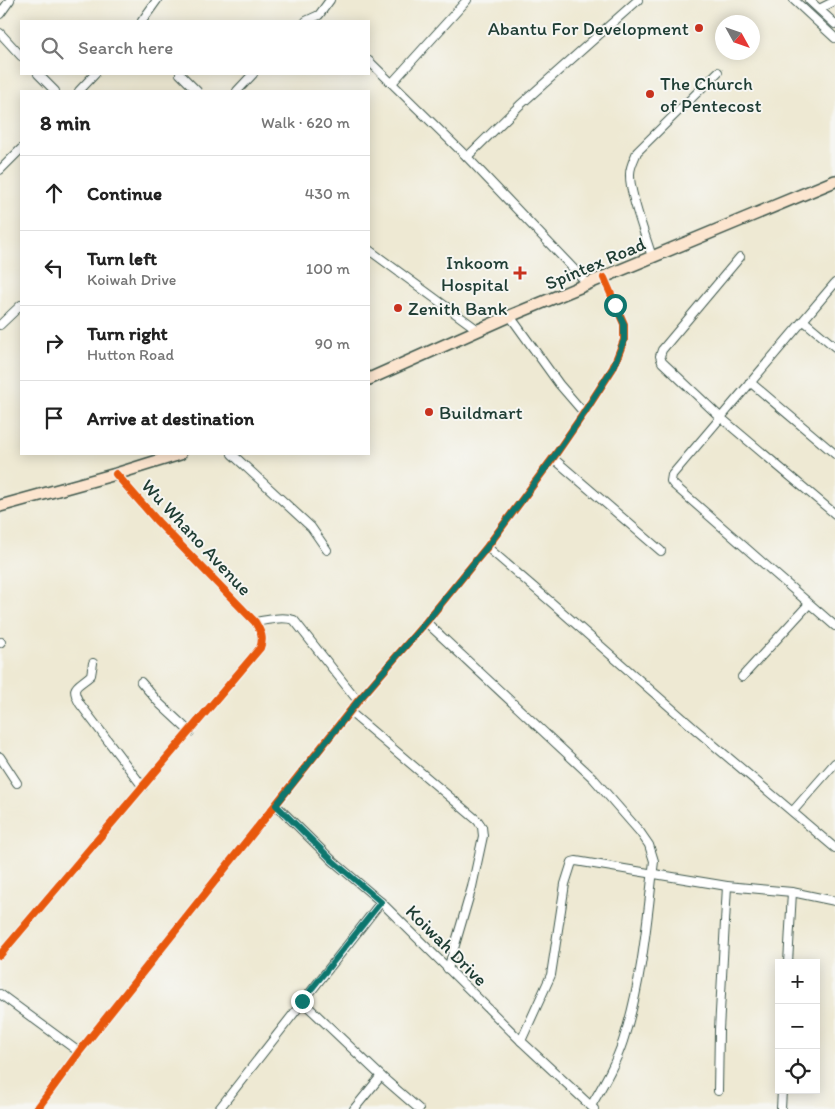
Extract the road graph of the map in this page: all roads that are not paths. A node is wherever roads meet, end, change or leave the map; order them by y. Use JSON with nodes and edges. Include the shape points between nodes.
{"nodes":[{"id":1,"x":10,"y":0,"type":"edge"},
{"id":2,"x":157,"y":0,"type":"edge"},
{"id":3,"x":330,"y":0,"type":"edge"},
{"id":4,"x":467,"y":0,"type":"edge"},
{"id":5,"x":638,"y":0,"type":"edge"},
{"id":6,"x":794,"y":0,"type":"edge"},
{"id":7,"x":810,"y":0,"type":"edge"},
{"id":8,"x":835,"y":0,"type":"edge"},
{"id":9,"x":818,"y":9,"type":"junction"},
{"id":10,"x":0,"y":14,"type":"edge"},
{"id":11,"x":319,"y":15,"type":"junction"},
{"id":12,"x":143,"y":20,"type":"edge"},
{"id":13,"x":308,"y":20,"type":"edge"},
{"id":14,"x":325,"y":20,"type":"edge"},
{"id":15,"x":835,"y":24,"type":"edge"},
{"id":16,"x":0,"y":33,"type":"edge"},
{"id":17,"x":835,"y":38,"type":"edge"},
{"id":18,"x":20,"y":55,"type":"edge"},
{"id":19,"x":370,"y":62,"type":"edge"},
{"id":20,"x":718,"y":72,"type":"dead end"},
{"id":21,"x":39,"y":75,"type":"edge"},
{"id":22,"x":94,"y":75,"type":"edge"},
{"id":23,"x":181,"y":75,"type":"edge"},
{"id":24,"x":252,"y":75,"type":"edge"},
{"id":25,"x":392,"y":83,"type":"junction"},
{"id":26,"x":54,"y":90,"type":"edge"},
{"id":27,"x":80,"y":90,"type":"edge"},
{"id":28,"x":196,"y":90,"type":"edge"},
{"id":29,"x":238,"y":90,"type":"edge"},
{"id":30,"x":20,"y":150,"type":"edge"},
{"id":31,"x":467,"y":157,"type":"junction"},
{"id":32,"x":0,"y":170,"type":"edge"},
{"id":33,"x":834,"y":182,"type":"edge"},
{"id":34,"x":370,"y":251,"type":"edge"},
{"id":35,"x":652,"y":257,"type":"junction"},
{"id":36,"x":740,"y":257,"type":"dead end"},
{"id":37,"x":604,"y":278,"type":"junction"},
{"id":38,"x":835,"y":283,"type":"edge"},
{"id":39,"x":588,"y":284,"type":"junction"},
{"id":40,"x":20,"y":306,"type":"edge"},
{"id":41,"x":510,"y":316,"type":"junction"},
{"id":42,"x":804,"y":321,"type":"junction"},
{"id":43,"x":0,"y":325,"type":"edge"},
{"id":44,"x":478,"y":330,"type":"junction"},
{"id":45,"x":835,"y":347,"type":"edge"},
{"id":46,"x":370,"y":379,"type":"edge"},
{"id":47,"x":750,"y":382,"type":"junction"},
{"id":48,"x":584,"y":413,"type":"junction"},
{"id":49,"x":720,"y":417,"type":"junction"},
{"id":50,"x":835,"y":454,"type":"edge"},
{"id":51,"x":177,"y":455,"type":"edge"},
{"id":52,"x":233,"y":455,"type":"edge"},
{"id":53,"x":553,"y":458,"type":"junction"},
{"id":54,"x":116,"y":474,"type":"junction"},
{"id":55,"x":0,"y":506,"type":"edge"},
{"id":56,"x":835,"y":514,"type":"edge"},
{"id":57,"x":487,"y":547,"type":"junction"},
{"id":58,"x":327,"y":550,"type":"dead end"},
{"id":59,"x":661,"y":551,"type":"dead end"},
{"id":60,"x":809,"y":604,"type":"junction"},
{"id":61,"x":255,"y":622,"type":"junction"},
{"id":62,"x":426,"y":622,"type":"junction"},
{"id":63,"x":835,"y":626,"type":"edge"},
{"id":64,"x":93,"y":663,"type":"dead end"},
{"id":65,"x":742,"y":676,"type":"dead end"},
{"id":66,"x":141,"y":682,"type":"dead end"},
{"id":67,"x":358,"y":701,"type":"junction"},
{"id":68,"x":350,"y":712,"type":"junction"},
{"id":69,"x":190,"y":732,"type":"junction"},
{"id":70,"x":0,"y":757,"type":"edge"},
{"id":71,"x":835,"y":763,"type":"edge"},
{"id":72,"x":17,"y":783,"type":"dead end"},
{"id":73,"x":143,"y":787,"type":"junction"},
{"id":74,"x":276,"y":805,"type":"junction"},
{"id":75,"x":793,"y":811,"type":"junction"},
{"id":76,"x":835,"y":848,"type":"edge"},
{"id":77,"x":652,"y":874,"type":"junction"},
{"id":78,"x":727,"y":886,"type":"junction"},
{"id":79,"x":792,"y":892,"type":"junction"},
{"id":80,"x":835,"y":901,"type":"edge"},
{"id":81,"x":381,"y":902,"type":"junction"},
{"id":82,"x":0,"y":955,"type":"edge"},
{"id":83,"x":788,"y":959,"type":"edge"},
{"id":84,"x":448,"y":968,"type":"junction"},
{"id":85,"x":0,"y":994,"type":"edge"},
{"id":86,"x":302,"y":1001,"type":"junction"},
{"id":87,"x":521,"y":1041,"type":"junction"},
{"id":88,"x":79,"y":1052,"type":"junction"},
{"id":89,"x":381,"y":1076,"type":"junction"},
{"id":90,"x":718,"y":1091,"type":"dead end"},
{"id":91,"x":782,"y":1094,"type":"edge"},
{"id":92,"x":593,"y":1107,"type":"edge"},
{"id":93,"x":37,"y":1109,"type":"edge"},
{"id":94,"x":219,"y":1109,"type":"edge"},
{"id":95,"x":354,"y":1109,"type":"edge"},
{"id":96,"x":419,"y":1109,"type":"edge"},
{"id":97,"x":781,"y":1109,"type":"edge"}],
"edges":[{"from":1,"to":10,"type":"street"},
{"from":2,"to":12,"type":"street"},
{"from":3,"to":11,"type":"street"},
{"from":4,"to":25,"type":"street"},
{"from":5,"to":31,"type":"street"},
{"from":6,"to":17,"type":"street"},
{"from":7,"to":9,"type":"street"},
{"from":8,"to":9,"type":"street"},
{"from":9,"to":15,"type":"street"},
{"from":11,"to":13,"type":"street"},
{"from":11,"to":14,"type":"street"},
{"from":16,"to":18,"type":"street"},
{"from":19,"to":25,"type":"street"},
{"from":20,"to":35,"type":"street","via":[[637,152],[632,163],[633,194]]},
{"from":21,"to":26,"type":"street"},
{"from":22,"to":27,"type":"street"},
{"from":23,"to":28,"type":"street"},
{"from":24,"to":29,"type":"street"},
{"from":25,"to":31,"type":"street"},
{"from":30,"to":32,"type":"street"},
{"from":31,"to":39,"type":"street"},
{"from":33,"to":35,"type":"main road","name":"Spintex Road"},
{"from":34,"to":44,"type":"street"},
{"from":35,"to":37,"type":"main road","name":"Spintex Road"},
{"from":36,"to":49,"type":"street","via":[[660,356],[663,364]]},
{"from":37,"to":39,"type":"main road","name":"Spintex Road"},
{"from":37,"to":48,"type":"street","via":[[624,324],[624,340],[613,368]]},
{"from":38,"to":42,"type":"street"},
{"from":39,"to":41,"type":"main road","name":"Spintex Road"},
{"from":40,"to":43,"type":"street"},
{"from":41,"to":44,"type":"main road","name":"Spintex Road"},
{"from":41,"to":48,"type":"street"},
{"from":42,"to":45,"type":"street"},
{"from":42,"to":47,"type":"street"},
{"from":44,"to":46,"type":"main road","name":"Spintex Road"},
{"from":47,"to":49,"type":"street"},
{"from":47,"to":50,"type":"street"},
{"from":48,"to":53,"type":"street"},
{"from":49,"to":56,"type":"street"},
{"from":49,"to":60,"type":"street","via":[[672,475],[671,481]]},
{"from":51,"to":54,"type":"main road"},
{"from":52,"to":58,"type":"street","via":[[306,522]]},
{"from":53,"to":57,"type":"street"},
{"from":53,"to":59,"type":"street"},
{"from":54,"to":55,"type":"main road"},
{"from":54,"to":61,"type":"street","name":"Wu Whano Avenue"},
{"from":57,"to":62,"type":"street"},
{"from":57,"to":75,"type":"street"},
{"from":60,"to":63,"type":"street"},
{"from":60,"to":65,"type":"street"},
{"from":61,"to":67,"type":"street","via":[[294,620]]},
{"from":61,"to":69,"type":"street","via":[[262,637],[260,648]]},
{"from":62,"to":67,"type":"street"},
{"from":62,"to":77,"type":"street","via":[[592,778],[649,845],[654,861]]},
{"from":64,"to":73,"type":"street","via":[[91,675],[75,687],[74,694]]},
{"from":66,"to":69,"type":"street"},
{"from":67,"to":68,"type":"street"},
{"from":68,"to":74,"type":"street"},
{"from":68,"to":84,"type":"street","via":[[482,827],[472,886]]},
{"from":69,"to":73,"type":"street"},
{"from":70,"to":72,"type":"street"},
{"from":71,"to":75,"type":"street"},
{"from":73,"to":82,"type":"street"},
{"from":74,"to":81,"type":"street","name":"Koiwah Drive"},
{"from":74,"to":88,"type":"street"},
{"from":75,"to":76,"type":"street"},
{"from":77,"to":78,"type":"street"},
{"from":77,"to":87,"type":"street","via":[[576,861],[570,864],[564,884],[551,975]]},
{"from":77,"to":92,"type":"street","via":[[643,951],[632,1007],[623,1042]]},
{"from":78,"to":79,"type":"street"},
{"from":78,"to":90,"type":"street","via":[[718,1030]]},
{"from":79,"to":80,"type":"street"},
{"from":79,"to":83,"type":"street"},
{"from":81,"to":84,"type":"street","name":"Koiwah Drive"},
{"from":81,"to":86,"type":"street"},
{"from":84,"to":87,"type":"street","name":"Koiwah Drive"},
{"from":85,"to":88,"type":"street"},
{"from":86,"to":89,"type":"street"},
{"from":86,"to":94,"type":"street"},
{"from":87,"to":92,"type":"street","name":"Koiwah Drive"},
{"from":88,"to":93,"type":"street"},
{"from":89,"to":95,"type":"street"},
{"from":89,"to":96,"type":"street"},
{"from":91,"to":97,"type":"street"}]}
